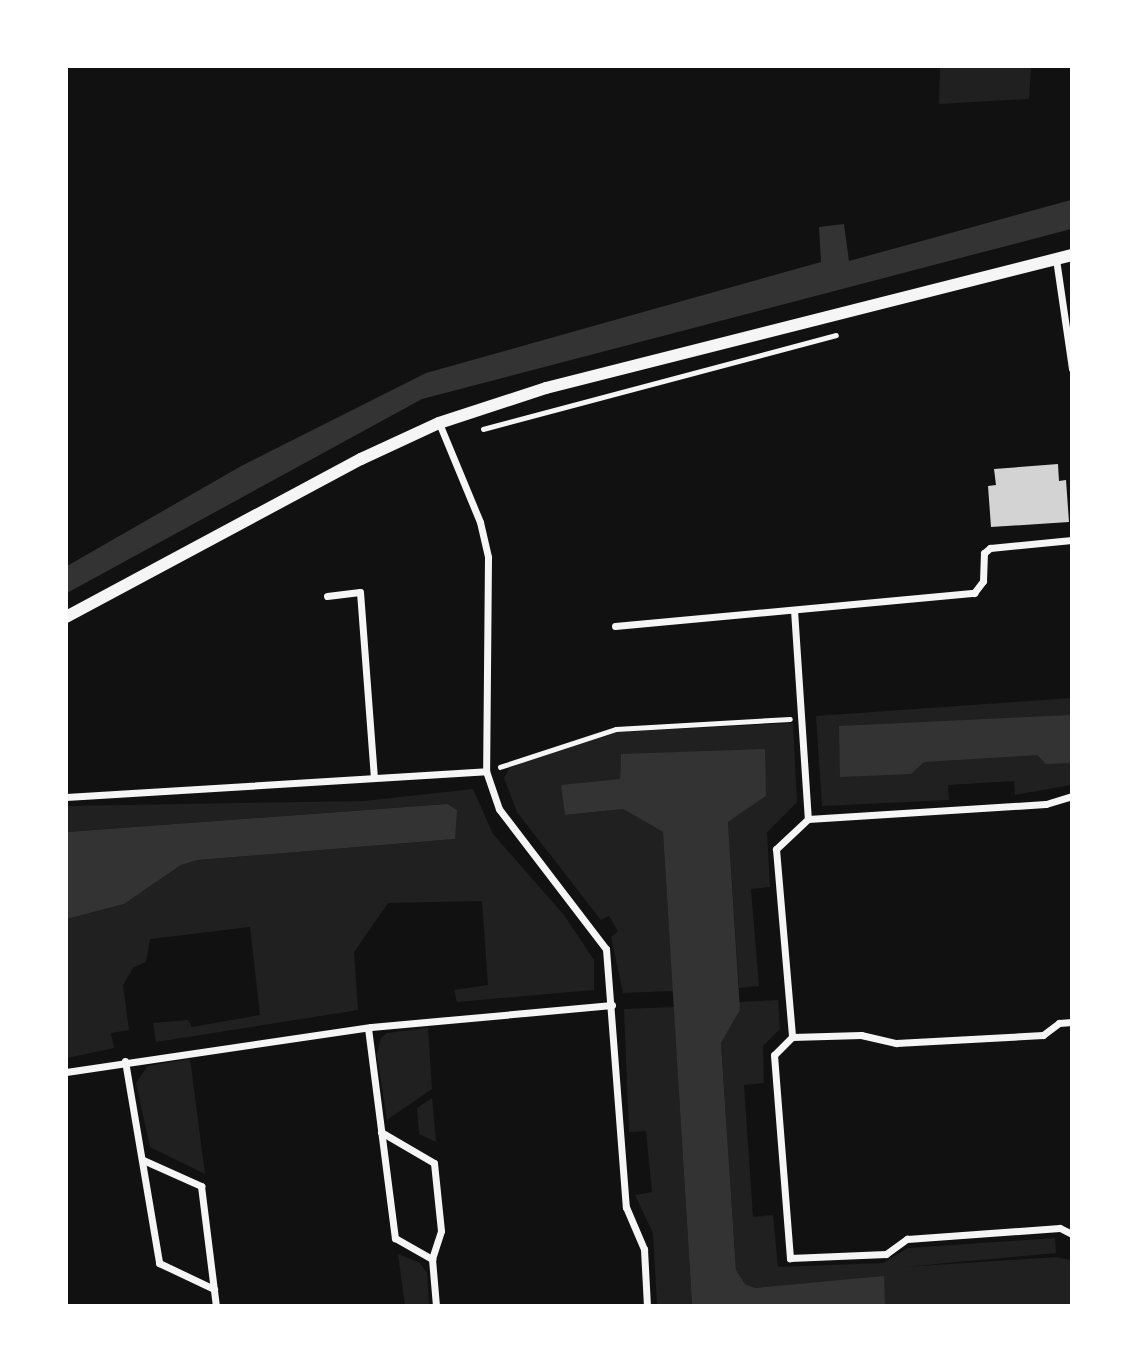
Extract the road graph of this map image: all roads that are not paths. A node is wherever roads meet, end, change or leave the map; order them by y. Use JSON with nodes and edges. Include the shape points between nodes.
{"nodes":[{"id":1,"x":1072,"y":255,"type":"edge"},
{"id":2,"x":1056,"y":259,"type":"junction"},
{"id":3,"x":1072,"y":369,"type":"edge"},
{"id":4,"x":439,"y":423,"type":"junction"},
{"id":5,"x":1072,"y":540,"type":"edge"},
{"id":6,"x":327,"y":596,"type":"dead end"},
{"id":7,"x":794,"y":610,"type":"junction"},
{"id":8,"x":66,"y":617,"type":"edge"},
{"id":9,"x":615,"y":626,"type":"dead end"},
{"id":10,"x":486,"y":771,"type":"junction"},
{"id":11,"x":374,"y":777,"type":"junction"},
{"id":12,"x":1072,"y":796,"type":"edge"},
{"id":13,"x":66,"y":797,"type":"edge"},
{"id":14,"x":808,"y":819,"type":"junction"},
{"id":15,"x":612,"y":1005,"type":"junction"},
{"id":16,"x":1072,"y":1022,"type":"edge"},
{"id":17,"x":368,"y":1028,"type":"junction"},
{"id":18,"x":792,"y":1037,"type":"junction"},
{"id":19,"x":125,"y":1061,"type":"junction"},
{"id":20,"x":66,"y":1072,"type":"edge"},
{"id":21,"x":381,"y":1132,"type":"junction"},
{"id":22,"x":143,"y":1160,"type":"junction"},
{"id":23,"x":1072,"y":1234,"type":"edge"},
{"id":24,"x":432,"y":1259,"type":"junction"},
{"id":25,"x":214,"y":1289,"type":"junction"},
{"id":26,"x":216,"y":1306,"type":"edge"},
{"id":27,"x":436,"y":1306,"type":"edge"},
{"id":28,"x":647,"y":1306,"type":"edge"}],
"edges":[{"from":1,"to":2,"type":"street"},
{"from":2,"to":3,"type":"street"},
{"from":2,"to":4,"type":"street","via":[[546,388]]},
{"from":4,"to":8,"type":"street","via":[[361,459]]},
{"from":4,"to":10,"type":"street","via":[[480,522],[488,557]]},
{"from":5,"to":7,"type":"street","via":[[990,548],[984,554],[983,581],[974,593]]},
{"from":6,"to":11,"type":"street","via":[[360,593]]},
{"from":7,"to":9,"type":"street"},
{"from":7,"to":14,"type":"street"},
{"from":10,"to":11,"type":"street"},
{"from":10,"to":15,"type":"street","via":[[499,809],[606,949]]},
{"from":11,"to":13,"type":"street"},
{"from":12,"to":14,"type":"street","via":[[1046,804]]},
{"from":14,"to":18,"type":"street","via":[[776,849]]},
{"from":15,"to":17,"type":"street"},
{"from":15,"to":28,"type":"street","via":[[626,1207],[644,1249]]},
{"from":16,"to":18,"type":"street","via":[[1059,1023],[1043,1035],[896,1043],[861,1035]]},
{"from":17,"to":19,"type":"street"},
{"from":17,"to":21,"type":"street"},
{"from":18,"to":23,"type":"street","via":[[774,1055],[790,1258],[886,1254],[907,1239],[1060,1228]]},
{"from":19,"to":20,"type":"street"},
{"from":19,"to":22,"type":"street"},
{"from":21,"to":24,"type":"street","via":[[395,1238]]},
{"from":21,"to":24,"type":"street","via":[[434,1163],[441,1231]]},
{"from":22,"to":25,"type":"street","via":[[159,1263]]},
{"from":22,"to":25,"type":"street","via":[[201,1186]]},
{"from":24,"to":27,"type":"street"},
{"from":25,"to":26,"type":"street"}]}
